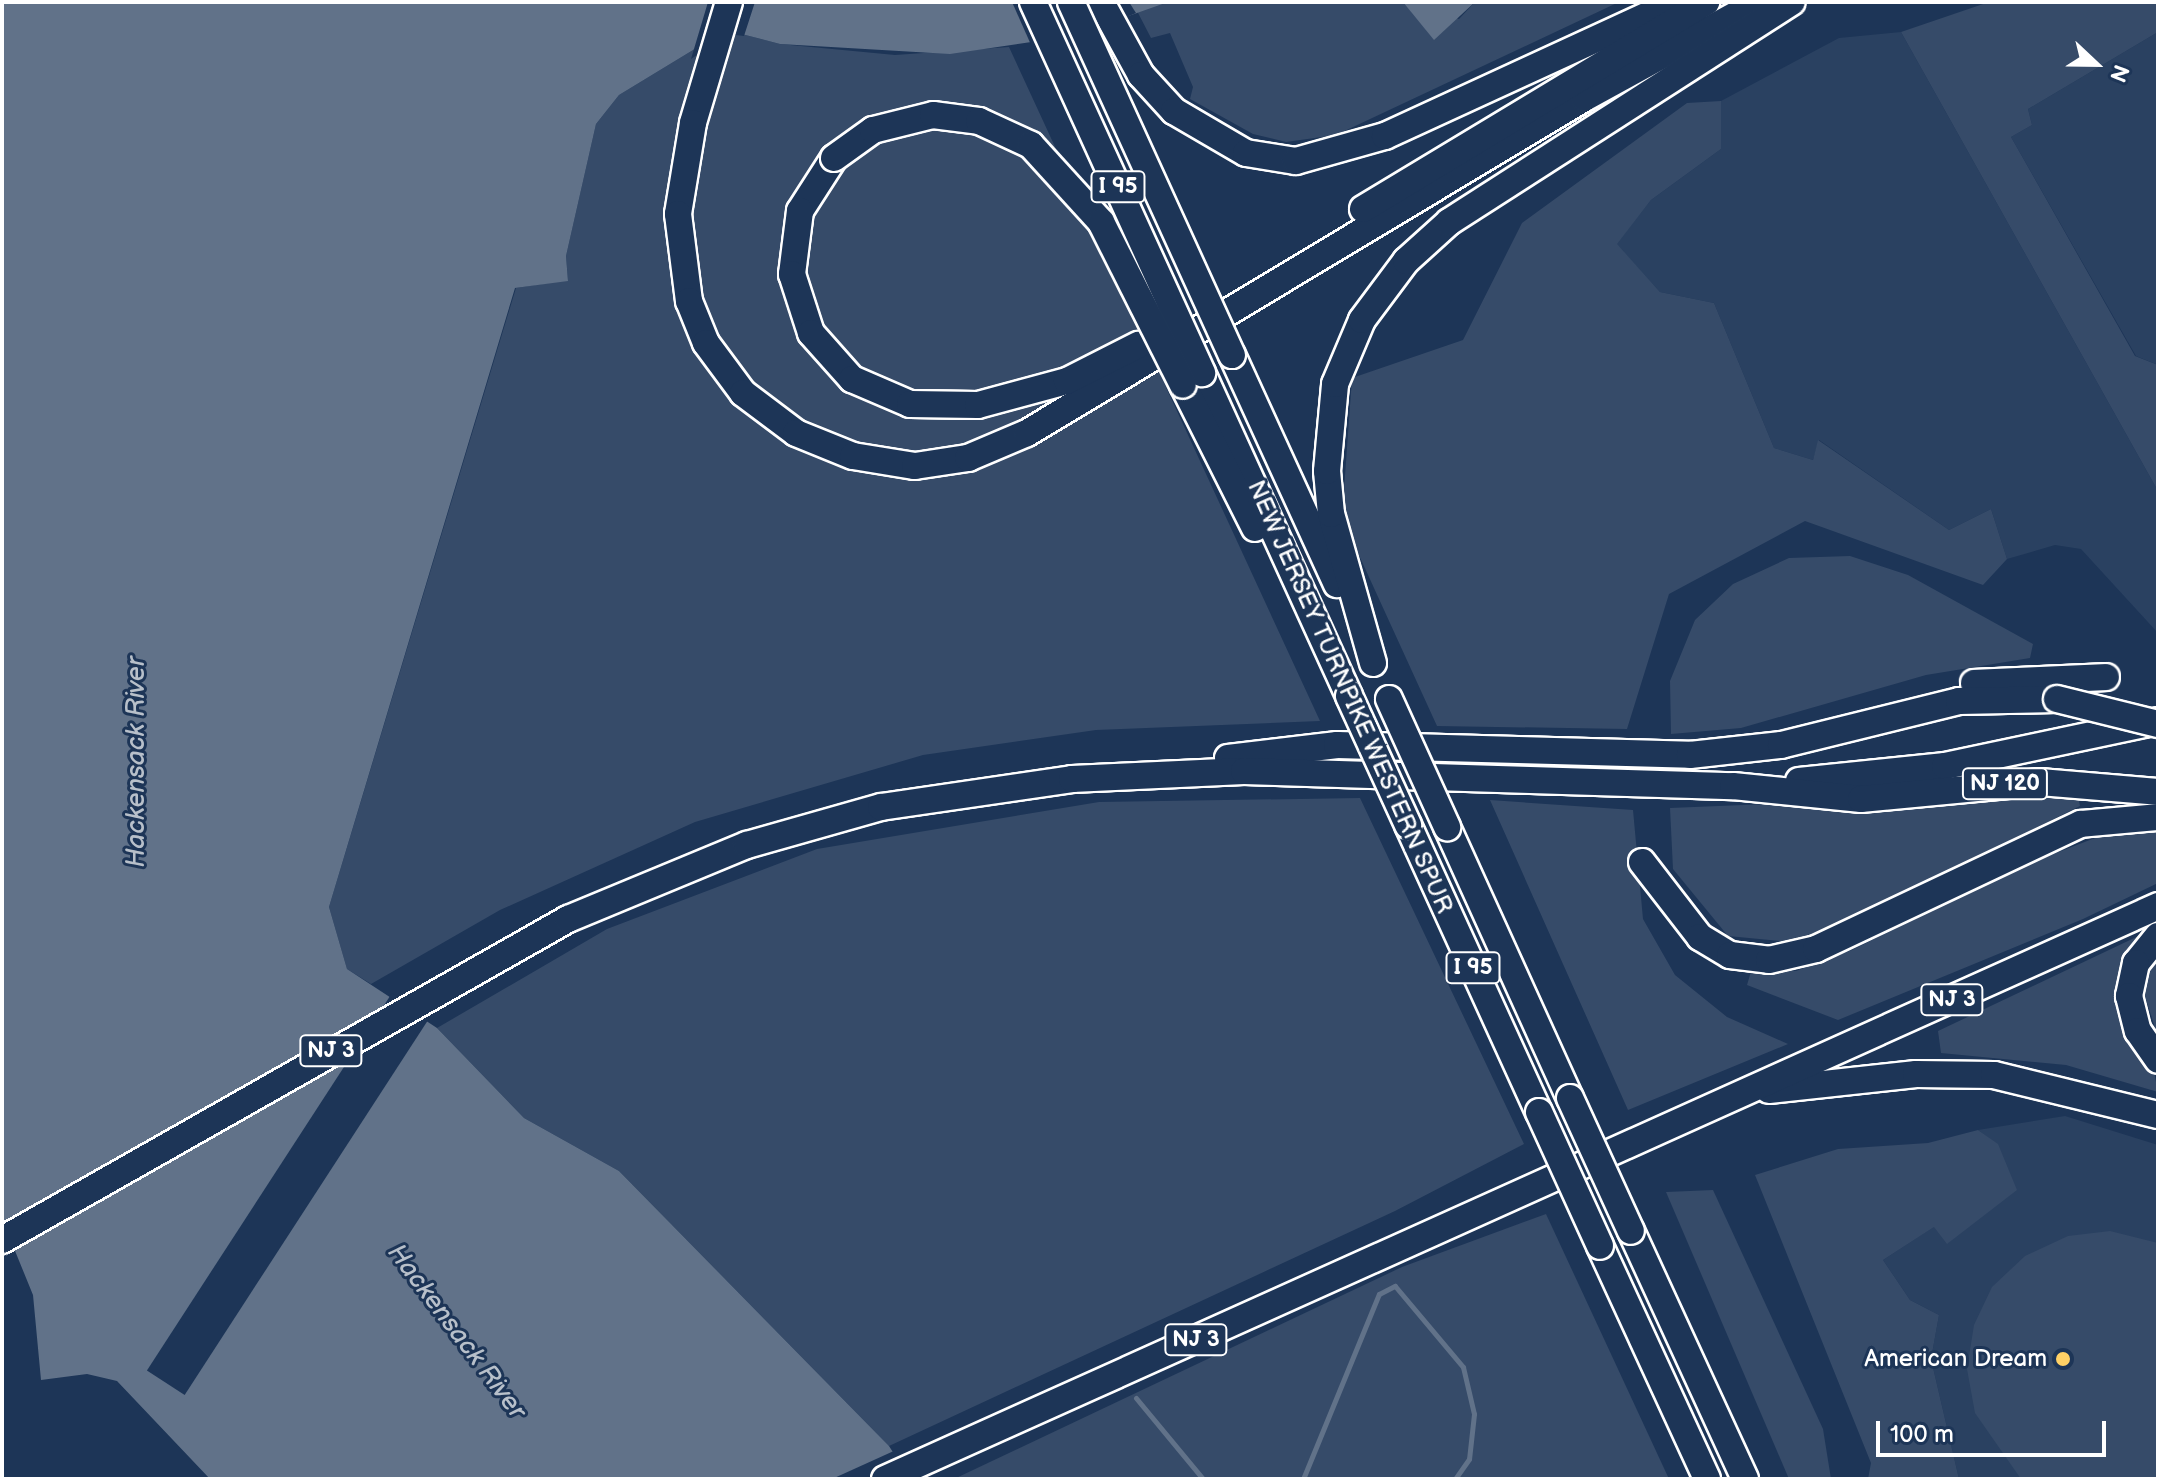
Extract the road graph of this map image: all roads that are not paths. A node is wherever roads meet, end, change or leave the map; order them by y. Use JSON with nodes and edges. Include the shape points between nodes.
{"nodes":[{"id":1,"x":729,"y":2,"type":"edge"},
{"id":2,"x":1033,"y":2,"type":"edge"},
{"id":3,"x":1071,"y":2,"type":"edge"},
{"id":4,"x":1101,"y":2,"type":"edge"},
{"id":5,"x":1677,"y":2,"type":"edge"},
{"id":6,"x":1706,"y":2,"type":"edge"},
{"id":7,"x":1759,"y":2,"type":"edge"},
{"id":8,"x":1792,"y":2,"type":"edge"},
{"id":9,"x":1193,"y":379,"type":"junction"},
{"id":10,"x":1373,"y":663,"type":"junction"},
{"id":11,"x":2106,"y":677,"type":"dead end"},
{"id":12,"x":2158,"y":722,"type":"edge"},
{"id":13,"x":1602,"y":752,"type":"junction"},
{"id":14,"x":1128,"y":776,"type":"junction"},
{"id":15,"x":1733,"y":786,"type":"junction"},
{"id":16,"x":2158,"y":792,"type":"edge"},
{"id":17,"x":2158,"y":817,"type":"edge"},
{"id":18,"x":1642,"y":862,"type":"dead end"},
{"id":19,"x":2158,"y":906,"type":"edge"},
{"id":20,"x":2158,"y":936,"type":"edge"},
{"id":21,"x":2158,"y":1060,"type":"edge"},
{"id":22,"x":1746,"y":1093,"type":"junction"},
{"id":23,"x":2158,"y":1115,"type":"edge"},
{"id":24,"x":2,"y":1240,"type":"edge"},
{"id":25,"x":885,"y":1479,"type":"edge"},
{"id":26,"x":1707,"y":1479,"type":"edge"},
{"id":27,"x":1745,"y":1479,"type":"edge"}],
"edges":[{"from":1,"to":7,"type":"highway","via":[[693,123],[678,214],[689,301],[724,371],[768,416],[823,446],[883,463],[944,464],[1027,433],[1584,98]]},
{"from":2,"to":9,"type":"highway","name":"NEW JERSEY TURNPIKE WESTERN SPUR","number":"I 95","bridge":true},
{"from":3,"to":10,"type":"highway","name":"NEW JERSEY TURNPIKE WESTERN SPUR","number":"I 95","bridge":true},
{"from":4,"to":5,"type":"highway","via":[[1151,88],[1219,140],[1283,161],[1345,152]]},
{"from":6,"to":9,"type":"highway","bridge":true,"via":[[1114,359],[993,403],[936,407],[887,398],[852,379],[817,343],[796,298],[792,250],[804,200],[834,158],[873,130],[933,115],[979,121],[1031,145],[1101,222]]},
{"from":8,"to":10,"type":"highway","via":[[1456,216],[1406,261],[1367,312],[1337,376],[1327,463],[1331,514]]},
{"from":9,"to":26,"type":"highway","name":"NEW JERSEY TURNPIKE WESTERN SPUR","number":"I 95","bridge":true,"via":[[1328,649]]},
{"from":10,"to":27,"type":"highway","name":"NEW JERSEY TURNPIKE WESTERN SPUR","number":"I 95","bridge":true},
{"from":11,"to":13,"type":"highway","via":[[1965,684],[1733,740]]},
{"from":12,"to":13,"type":"highway","bridge":true,"via":[[2057,699],[1943,704],[1754,750],[1667,757]]},
{"from":12,"to":15,"type":"highway","number":"NJ 3","via":[[1945,766]]},
{"from":13,"to":14,"type":"highway","via":[[1299,746]]},
{"from":14,"to":15,"type":"highway","number":"NJ 3","via":[[1300,771]]},
{"from":14,"to":24,"type":"highway","number":"NJ 3","via":[[881,807],[666,875],[494,957]]},
{"from":15,"to":16,"type":"highway","number":"NJ 120","via":[[1861,799],[2040,782]]},
{"from":17,"to":18,"type":"highway","via":[[2081,824],[1816,949],[1769,960],[1730,955],[1700,937]]},
{"from":19,"to":22,"type":"highway","number":"NJ 3"},
{"from":20,"to":21,"type":"highway","via":[[2136,963],[2129,996],[2138,1031]]},
{"from":22,"to":23,"type":"highway","via":[[1916,1074],[1982,1075],[2068,1088]]},
{"from":22,"to":25,"type":"highway","number":"NJ 3"}]}
